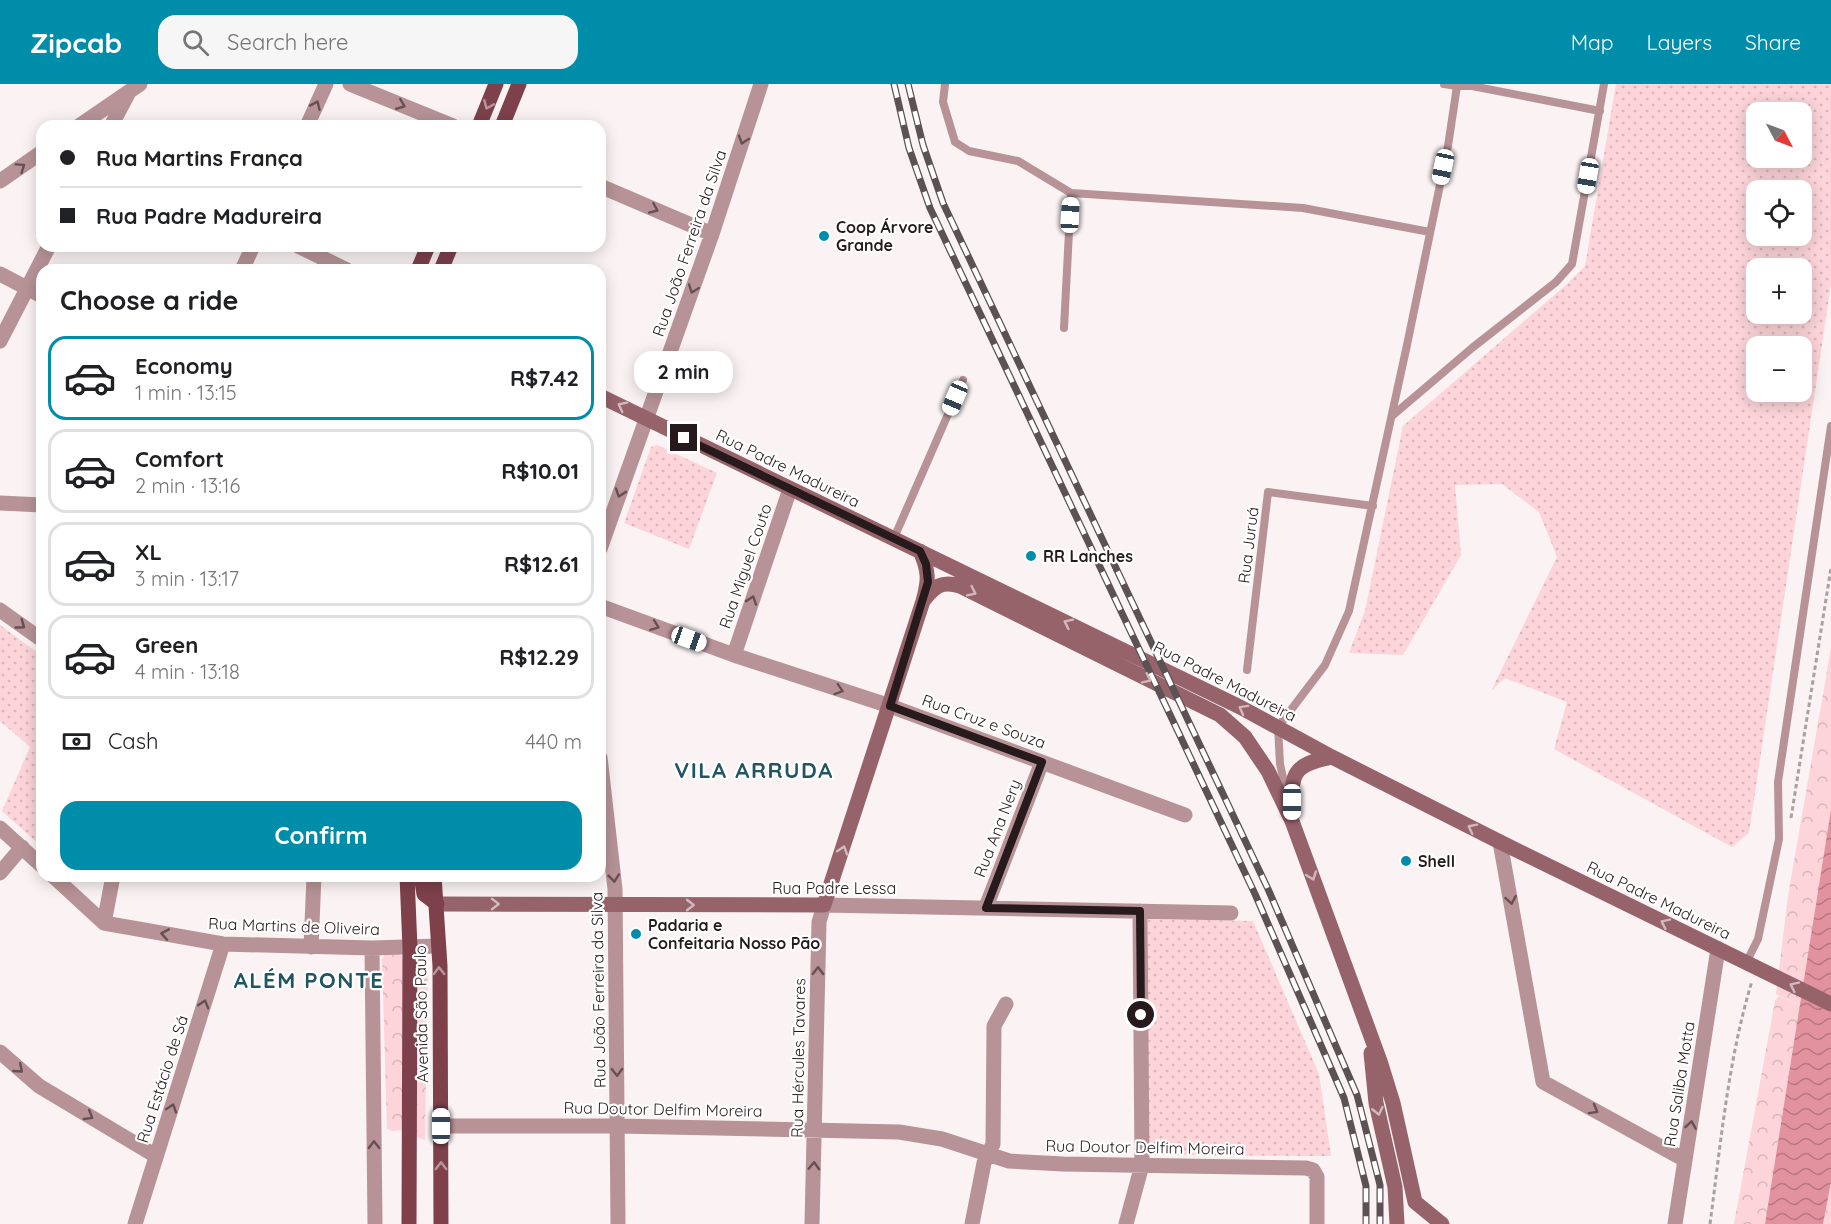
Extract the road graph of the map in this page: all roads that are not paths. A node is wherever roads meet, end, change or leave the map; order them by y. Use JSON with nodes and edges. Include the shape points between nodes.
{"nodes":[{"id":1,"x":326,"y":84,"type":"edge"},
{"id":2,"x":350,"y":84,"type":"edge"},
{"id":3,"x":496,"y":84,"type":"edge"},
{"id":4,"x":519,"y":84,"type":"edge"},
{"id":5,"x":761,"y":84,"type":"edge"},
{"id":6,"x":945,"y":84,"type":"edge"},
{"id":7,"x":1444,"y":84,"type":"edge"},
{"id":8,"x":1605,"y":84,"type":"edge"},
{"id":9,"x":1457,"y":86,"type":"junction"},
{"id":10,"x":135,"y":88,"type":"edge"},
{"id":11,"x":1600,"y":111,"type":"junction"},
{"id":12,"x":89,"y":120,"type":"edge"},
{"id":13,"x":115,"y":120,"type":"edge"},
{"id":14,"x":310,"y":120,"type":"edge"},
{"id":15,"x":438,"y":120,"type":"edge"},
{"id":16,"x":481,"y":120,"type":"edge"},
{"id":17,"x":504,"y":120,"type":"edge"},
{"id":18,"x":36,"y":156,"type":"edge"},
{"id":19,"x":0,"y":181,"type":"edge"},
{"id":20,"x":606,"y":189,"type":"edge"},
{"id":21,"x":1071,"y":193,"type":"junction"},
{"id":22,"x":1430,"y":232,"type":"junction"},
{"id":23,"x":712,"y":234,"type":"junction"},
{"id":24,"x":310,"y":252,"type":"edge"},
{"id":25,"x":335,"y":264,"type":"edge"},
{"id":26,"x":36,"y":270,"type":"edge"},
{"id":27,"x":0,"y":274,"type":"edge"},
{"id":28,"x":27,"y":288,"type":"junction"},
{"id":29,"x":36,"y":293,"type":"edge"},
{"id":30,"x":1064,"y":328,"type":"dead end"},
{"id":31,"x":0,"y":341,"type":"edge"},
{"id":32,"x":963,"y":380,"type":"dead end"},
{"id":33,"x":606,"y":399,"type":"edge"},
{"id":34,"x":1391,"y":416,"type":"junction"},
{"id":35,"x":646,"y":419,"type":"junction"},
{"id":36,"x":1831,"y":426,"type":"edge"},
{"id":37,"x":790,"y":489,"type":"junction"},
{"id":38,"x":0,"y":502,"type":"edge"},
{"id":39,"x":36,"y":505,"type":"edge"},
{"id":40,"x":1373,"y":506,"type":"junction"},
{"id":41,"x":606,"y":532,"type":"edge"},
{"id":42,"x":894,"y":538,"type":"junction"},
{"id":43,"x":920,"y":551,"type":"junction"},
{"id":44,"x":923,"y":601,"type":"junction"},
{"id":45,"x":606,"y":608,"type":"edge"},
{"id":46,"x":0,"y":610,"type":"edge"},
{"id":47,"x":36,"y":636,"type":"edge"},
{"id":48,"x":734,"y":655,"type":"junction"},
{"id":49,"x":1247,"y":670,"type":"dead end"},
{"id":50,"x":890,"y":706,"type":"junction"},
{"id":51,"x":1278,"y":727,"type":"junction"},
{"id":52,"x":1332,"y":757,"type":"junction"},
{"id":53,"x":1042,"y":762,"type":"junction"},
{"id":54,"x":1185,"y":815,"type":"dead end"},
{"id":55,"x":606,"y":816,"type":"edge"},
{"id":56,"x":1292,"y":821,"type":"junction"},
{"id":57,"x":0,"y":828,"type":"edge"},
{"id":58,"x":1500,"y":842,"type":"junction"},
{"id":59,"x":22,"y":847,"type":"junction"},
{"id":60,"x":36,"y":860,"type":"edge"},
{"id":61,"x":0,"y":873,"type":"edge"},
{"id":62,"x":60,"y":882,"type":"edge"},
{"id":63,"x":111,"y":882,"type":"edge"},
{"id":64,"x":314,"y":882,"type":"edge"},
{"id":65,"x":407,"y":882,"type":"edge"},
{"id":66,"x":422,"y":882,"type":"edge"},
{"id":67,"x":435,"y":882,"type":"edge"},
{"id":68,"x":437,"y":904,"type":"junction"},
{"id":69,"x":615,"y":905,"type":"junction"},
{"id":70,"x":824,"y":905,"type":"junction"},
{"id":71,"x":986,"y":908,"type":"junction"},
{"id":72,"x":1140,"y":911,"type":"junction"},
{"id":73,"x":1231,"y":914,"type":"dead end"},
{"id":74,"x":104,"y":923,"type":"junction"},
{"id":75,"x":223,"y":945,"type":"junction"},
{"id":76,"x":438,"y":946,"type":"junction"},
{"id":77,"x":310,"y":947,"type":"junction"},
{"id":78,"x":372,"y":948,"type":"junction"},
{"id":79,"x":410,"y":948,"type":"junction"},
{"id":80,"x":1718,"y":949,"type":"junction"},
{"id":81,"x":1751,"y":965,"type":"junction"},
{"id":82,"x":1006,"y":1004,"type":"dead end"},
{"id":83,"x":1831,"y":1004,"type":"edge"},
{"id":84,"x":1368,"y":1032,"type":"junction"},
{"id":85,"x":0,"y":1052,"type":"edge"},
{"id":86,"x":441,"y":1126,"type":"junction"},
{"id":87,"x":618,"y":1126,"type":"junction"},
{"id":88,"x":815,"y":1129,"type":"junction"},
{"id":89,"x":989,"y":1155,"type":"junction"},
{"id":90,"x":156,"y":1156,"type":"junction"},
{"id":91,"x":1685,"y":1160,"type":"junction"},
{"id":92,"x":1142,"y":1165,"type":"junction"},
{"id":93,"x":135,"y":1224,"type":"edge"},
{"id":94,"x":375,"y":1224,"type":"edge"},
{"id":95,"x":410,"y":1224,"type":"edge"},
{"id":96,"x":441,"y":1224,"type":"edge"},
{"id":97,"x":618,"y":1224,"type":"edge"},
{"id":98,"x":812,"y":1224,"type":"edge"},
{"id":99,"x":972,"y":1224,"type":"edge"},
{"id":100,"x":1126,"y":1224,"type":"edge"},
{"id":101,"x":1317,"y":1224,"type":"edge"},
{"id":102,"x":1397,"y":1224,"type":"edge"},
{"id":103,"x":1442,"y":1224,"type":"edge"},
{"id":104,"x":1675,"y":1224,"type":"edge"}],
"edges":[{"from":14,"to":1,"type":"street","one_way":true},
{"from":2,"to":15,"type":"street","one_way":true},
{"from":3,"to":16,"type":"main road","one_way":true},
{"from":4,"to":17,"type":"main road"},
{"from":5,"to":23,"type":"street","name":"Rua João Ferreira da Silva","one_way":true},
{"from":6,"to":21,"type":"lane","via":[[943,102],[955,142],[969,151],[1018,161]]},
{"from":7,"to":9,"type":"lane"},
{"from":8,"to":11,"type":"lane"},
{"from":9,"to":11,"type":"lane"},
{"from":9,"to":22,"type":"lane"},
{"from":10,"to":12,"type":"street"},
{"from":10,"to":13,"type":"street"},
{"from":11,"to":34,"type":"lane","via":[[1572,264],[1556,282]]},
{"from":19,"to":18,"type":"street","one_way":true},
{"from":20,"to":23,"type":"street","one_way":true},
{"from":21,"to":22,"type":"lane","via":[[1303,207]]},
{"from":21,"to":30,"type":"lane"},
{"from":22,"to":34,"type":"lane"},
{"from":23,"to":35,"type":"street","name":"Rua João Ferreira da Silva","one_way":true},
{"from":24,"to":25,"type":"street"},
{"from":26,"to":28,"type":"street"},
{"from":27,"to":28,"type":"street"},
{"from":28,"to":29,"type":"street"},
{"from":28,"to":31,"type":"street"},
{"from":32,"to":42,"type":"lane"},
{"from":35,"to":33,"type":"main road","name":"Rua Padre Madureira","one_way":true},
{"from":34,"to":40,"type":"lane"},
{"from":35,"to":37,"type":"main road","name":"Rua Padre Madureira"},
{"from":35,"to":41,"type":"street","name":"Rua João Ferreira da Silva","one_way":true},
{"from":36,"to":81,"type":"lane","via":[[1778,782],[1779,839]]},
{"from":37,"to":42,"type":"main road","name":"Rua Padre Madureira"},
{"from":48,"to":37,"type":"street","name":"Rua Miguel Couto","one_way":true},
{"from":38,"to":39,"type":"street"},
{"from":40,"to":49,"type":"lane","name":"Rua Juruá","via":[[1268,492]]},
{"from":40,"to":51,"type":"lane","via":[[1349,611],[1325,665]]},
{"from":42,"to":43,"type":"main road","name":"Rua Padre Madureira"},
{"from":43,"to":44,"type":"main road","name":"Rua Hércules Tavares","via":[[928,582]]},
{"from":51,"to":43,"type":"main road","name":"Rua Padre Madureira","one_way":true},
{"from":44,"to":50,"type":"main road","name":"Rua Hércules Tavares"},
{"from":44,"to":56,"type":"main road","name":"Rua Padre Madureira","one_way":true,"via":[[933,588],[950,583],[960,586],[1220,715],[1251,745]]},
{"from":45,"to":48,"type":"street","name":"Rua Cruz e Souza","one_way":true},
{"from":46,"to":47,"type":"street","one_way":true},
{"from":48,"to":50,"type":"street","name":"Rua Cruz e Souza","one_way":true},
{"from":50,"to":53,"type":"street","name":"Rua Cruz e Souza"},
{"from":70,"to":50,"type":"main road","name":"Rua Hércules Tavares","one_way":true},
{"from":51,"to":52,"type":"main road","name":"Rua Padre Madureira"},
{"from":51,"to":56,"type":"lane","via":[[1280,764]]},
{"from":52,"to":56,"type":"main road","via":[[1308,763],[1294,774]]},
{"from":58,"to":52,"type":"main road","name":"Rua Padre Madureira","one_way":true},
{"from":53,"to":54,"type":"street","name":"Rua Cruz e Souza"},
{"from":53,"to":71,"type":"street","name":"Rua Ana Nery"},
{"from":55,"to":69,"type":"street","name":"Rua João Ferreira da Silva","one_way":true},
{"from":56,"to":84,"type":"main road","one_way":true},
{"from":57,"to":59,"type":"street"},
{"from":80,"to":58,"type":"main road","name":"Rua Padre Madureira","one_way":true},
{"from":58,"to":91,"type":"street","one_way":true,"via":[[1543,1082]]},
{"from":59,"to":60,"type":"street"},
{"from":59,"to":61,"type":"street"},
{"from":62,"to":74,"type":"street"},
{"from":63,"to":74,"type":"street"},
{"from":64,"to":77,"type":"street"},
{"from":65,"to":79,"type":"main road","name":"Avenida São Paulo"},
{"from":66,"to":68,"type":"main road","via":[[423,894]]},
{"from":67,"to":68,"type":"main road","name":"Avenida São Paulo"},
{"from":68,"to":69,"type":"main road","name":"Rua Padre Lessa","one_way":true},
{"from":68,"to":76,"type":"main road","name":"Avenida São Paulo"},
{"from":69,"to":70,"type":"main road","name":"Rua Padre Lessa","one_way":true},
{"from":69,"to":87,"type":"street","name":"Rua João Ferreira da Silva","one_way":true},
{"from":70,"to":71,"type":"street","name":"Rua Padre Lessa"},
{"from":88,"to":70,"type":"street","name":"Rua Hércules Tavares","one_way":true,"via":[[819,922]]},
{"from":71,"to":72,"type":"street","name":"Rua Padre Lessa"},
{"from":72,"to":73,"type":"street","name":"Rua Padre Lessa"},
{"from":72,"to":92,"type":"street"},
{"from":75,"to":74,"type":"street","name":"Rua Martins de Oliveira","one_way":true},
{"from":75,"to":77,"type":"street","name":"Rua Martins de Oliveira"},
{"from":90,"to":75,"type":"street","name":"Rua Estácio de Sá","one_way":true},
{"from":76,"to":79,"type":"street","name":"Rua Martins de Oliveira"},
{"from":86,"to":76,"type":"main road","name":"Avenida São Paulo","one_way":true},
{"from":77,"to":78,"type":"street","name":"Rua Martins de Oliveira"},
{"from":78,"to":79,"type":"street","name":"Rua Martins de Oliveira"},
{"from":94,"to":78,"type":"street","one_way":true},
{"from":79,"to":95,"type":"main road","name":"Avenida São Paulo"},
{"from":80,"to":81,"type":"main road","name":"Rua Padre Madureira"},
{"from":91,"to":80,"type":"street","name":"Rua Saliba Motta","one_way":true},
{"from":83,"to":81,"type":"main road","name":"Rua Padre Madureira","one_way":true},
{"from":82,"to":89,"type":"street","via":[[994,1026],[993,1144]]},
{"from":84,"to":102,"type":"main road","one_way":true,"via":[[1376,1103],[1395,1186]]},
{"from":84,"to":103,"type":"main road","via":[[1393,1103],[1415,1202]]},
{"from":85,"to":90,"type":"street","one_way":true,"via":[[39,1086]]},
{"from":86,"to":87,"type":"street","name":"Rua Doutor Delfim Moreira"},
{"from":96,"to":86,"type":"main road","name":"Avenida São Paulo","one_way":true},
{"from":87,"to":88,"type":"street","name":"Rua Doutor Delfim Moreira"},
{"from":87,"to":97,"type":"street","name":"Rua João Ferreira da Silva"},
{"from":88,"to":89,"type":"street","name":"Rua Doutor Delfim Moreira","via":[[899,1132],[942,1139]]},
{"from":98,"to":88,"type":"street","name":"Rua Hércules Tavares","one_way":true},
{"from":89,"to":92,"type":"street","name":"Rua Doutor Delfim Moreira","via":[[1009,1161]]},
{"from":89,"to":99,"type":"street"},
{"from":90,"to":93,"type":"street","name":"Rua Estácio de Sá"},
{"from":91,"to":104,"type":"street","name":"Rua Saliba Motta"},
{"from":92,"to":100,"type":"street"},
{"from":92,"to":101,"type":"street","name":"Rua Doutor Delfim Moreira","via":[[1313,1170],[1317,1176]]}]}
